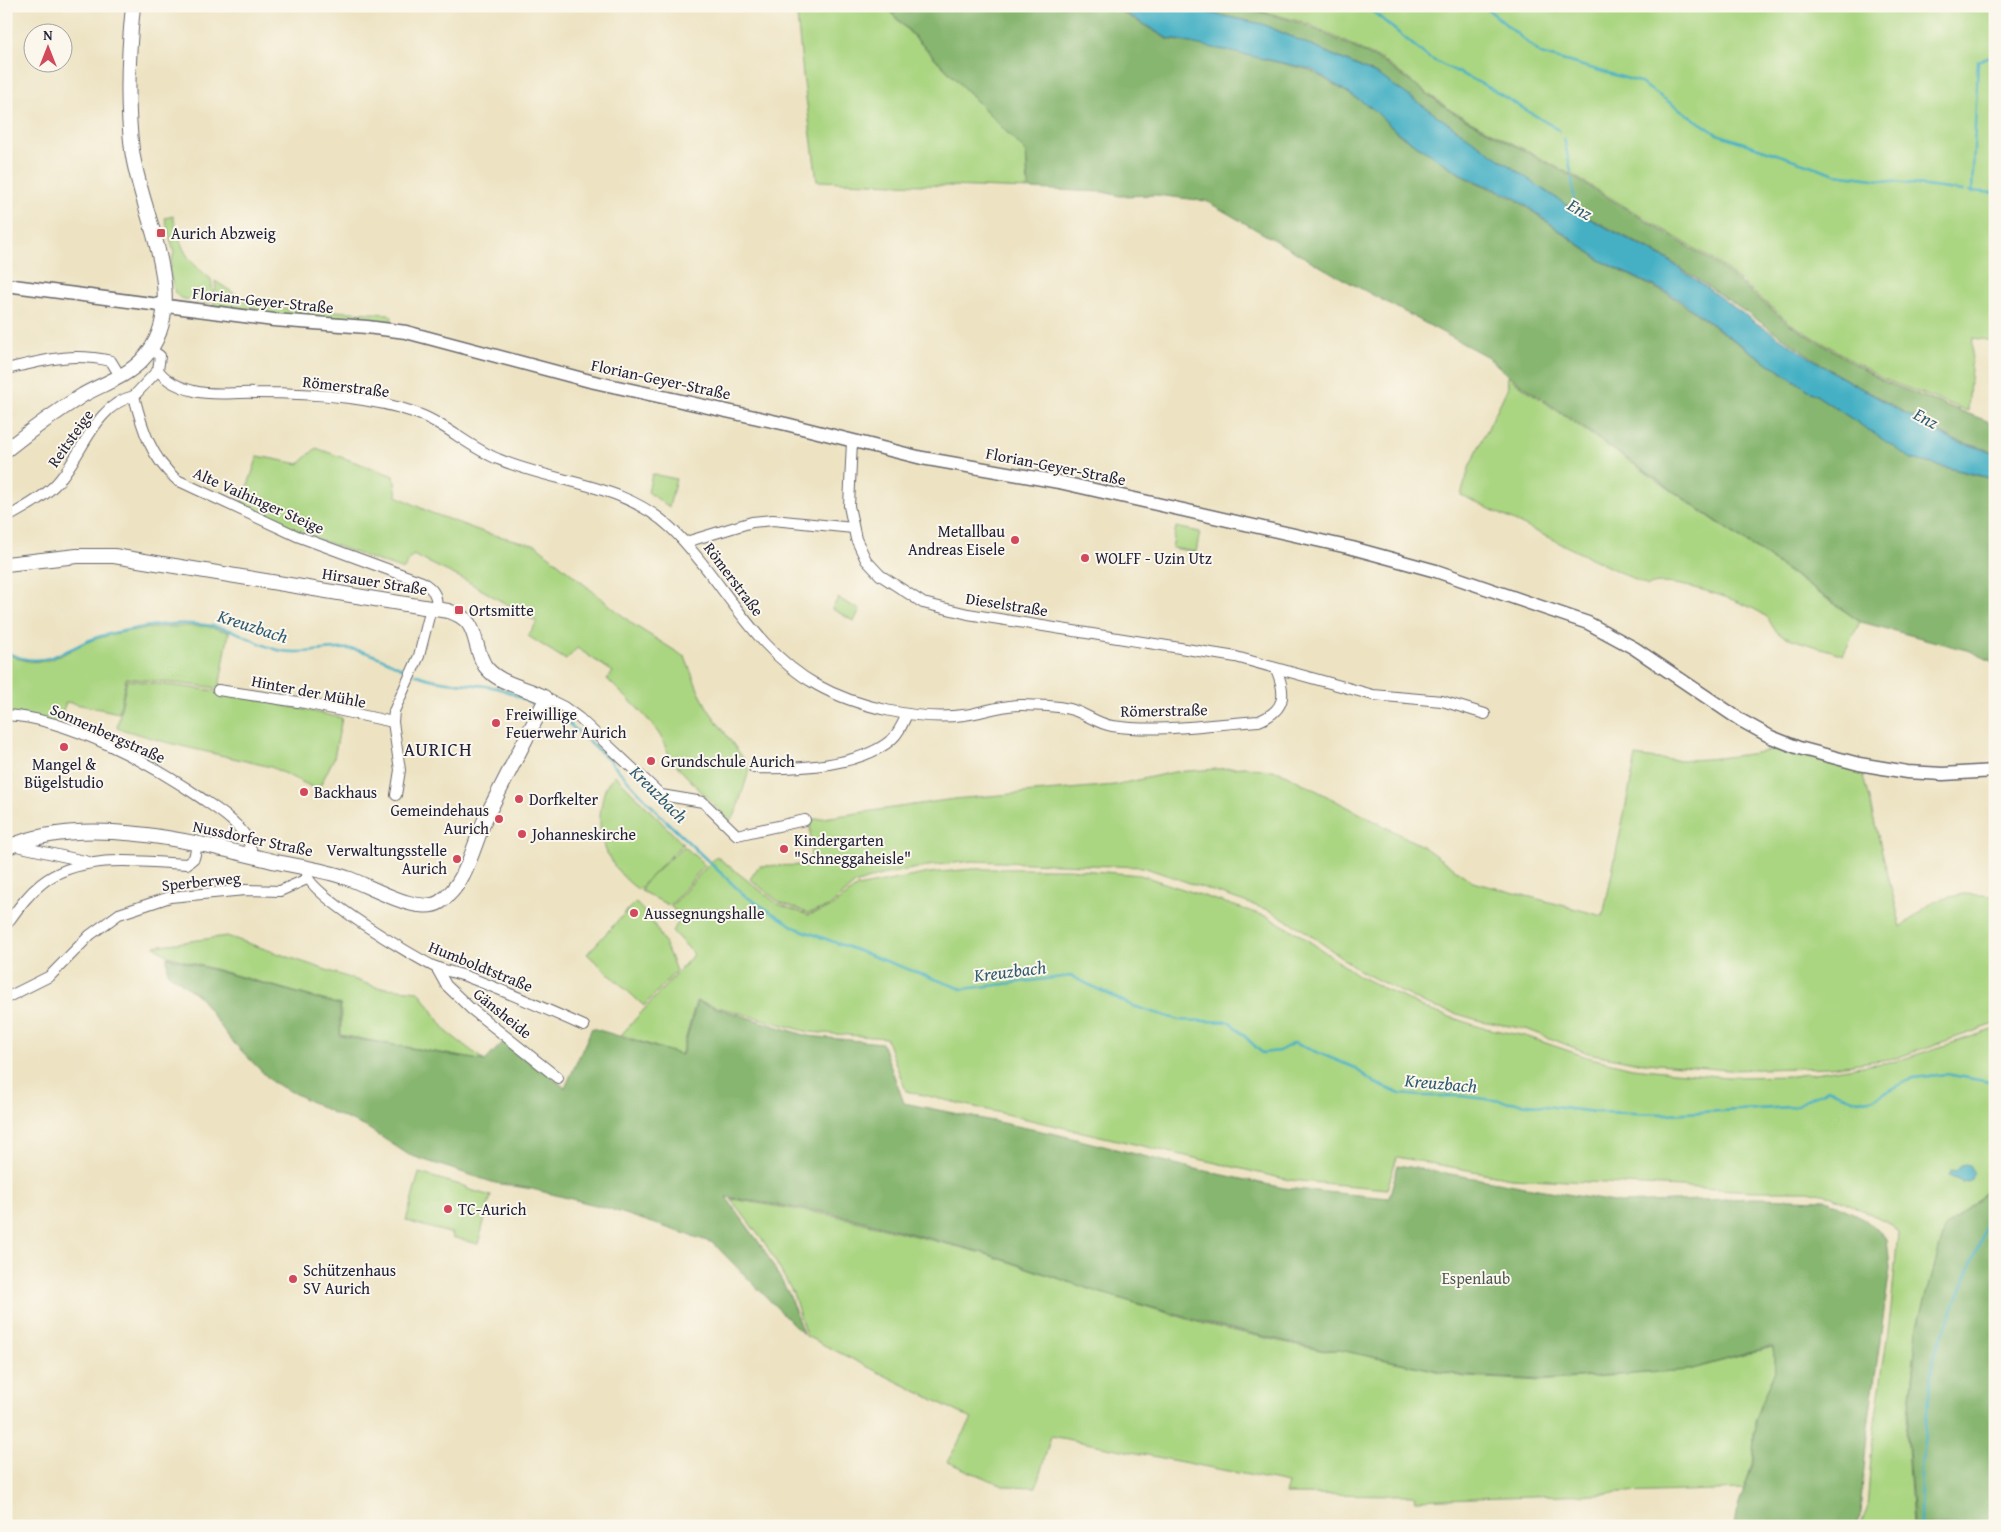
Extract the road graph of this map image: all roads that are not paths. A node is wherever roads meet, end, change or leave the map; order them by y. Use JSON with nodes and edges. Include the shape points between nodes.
{"nodes":[{"id":1,"x":133,"y":6,"type":"edge"},
{"id":2,"x":6,"y":285,"type":"edge"},
{"id":3,"x":165,"y":305,"type":"junction"},
{"id":4,"x":150,"y":350,"type":"junction"},
{"id":5,"x":6,"y":369,"type":"edge"},
{"id":6,"x":158,"y":370,"type":"junction"},
{"id":7,"x":120,"y":376,"type":"junction"},
{"id":8,"x":134,"y":396,"type":"junction"},
{"id":9,"x":852,"y":441,"type":"junction"},
{"id":10,"x":6,"y":450,"type":"edge"},
{"id":11,"x":6,"y":518,"type":"edge"},
{"id":12,"x":853,"y":528,"type":"junction"},
{"id":13,"x":686,"y":542,"type":"junction"},
{"id":14,"x":6,"y":564,"type":"edge"},
{"id":15,"x":433,"y":608,"type":"junction"},
{"id":16,"x":1276,"y":669,"type":"junction"},
{"id":17,"x":218,"y":690,"type":"dead end"},
{"id":18,"x":543,"y":704,"type":"junction"},
{"id":19,"x":907,"y":714,"type":"junction"},
{"id":20,"x":1485,"y":714,"type":"dead end"},
{"id":21,"x":6,"y":715,"type":"edge"},
{"id":22,"x":393,"y":722,"type":"junction"},
{"id":23,"x":754,"y":768,"type":"dead end"},
{"id":24,"x":1995,"y":771,"type":"edge"},
{"id":25,"x":396,"y":795,"type":"dead end"},
{"id":26,"x":805,"y":820,"type":"dead end"},
{"id":27,"x":198,"y":842,"type":"junction"},
{"id":28,"x":15,"y":847,"type":"edge"},
{"id":29,"x":253,"y":856,"type":"junction"},
{"id":30,"x":89,"y":862,"type":"junction"},
{"id":31,"x":307,"y":874,"type":"junction"},
{"id":32,"x":6,"y":925,"type":"edge"},
{"id":33,"x":436,"y":967,"type":"junction"},
{"id":34,"x":6,"y":998,"type":"edge"},
{"id":35,"x":584,"y":1026,"type":"dead end"},
{"id":36,"x":558,"y":1078,"type":"dead end"}],
"edges":[{"from":1,"to":3,"type":"main road","via":[[127,74],[132,150],[136,178],[163,273]]},
{"from":2,"to":3,"type":"street","name":"Florian-Geyer-Straße"},
{"from":3,"to":4,"type":"main road","via":[[161,329]]},
{"from":3,"to":9,"type":"street","name":"Florian-Geyer-Straße","via":[[274,320],[406,332],[590,381]]},
{"from":4,"to":6,"type":"street","via":[[160,356]]},
{"from":4,"to":7,"type":"main road","via":[[137,365]]},
{"from":5,"to":7,"type":"street","via":[[57,357],[86,356],[111,361]]},
{"from":6,"to":8,"type":"street"},
{"from":6,"to":13,"type":"street","name":"Römerstraße","via":[[163,377],[195,392],[298,394],[376,402],[414,412],[500,460],[598,488],[628,500],[653,515]]},
{"from":7,"to":10,"type":"main road","via":[[63,409]]},
{"from":8,"to":11,"type":"street","name":"Reitsteige","via":[[121,399],[107,411],[54,486]]},
{"from":8,"to":15,"type":"street","name":"Alte Vaihinger Steige","via":[[149,444],[165,470],[177,480],[296,536],[422,582],[434,592],[437,600]]},
{"from":9,"to":12,"type":"street","name":"Dieselstraße","via":[[849,506]]},
{"from":9,"to":24,"type":"street","name":"Florian-Geyer-Straße","via":[[922,458],[1059,482],[1385,556],[1576,618],[1627,644],[1712,702],[1783,743],[1859,764],[1907,772]]},
{"from":12,"to":13,"type":"street","via":[[773,520],[752,522]]},
{"from":12,"to":16,"type":"street","name":"Dieselstraße","via":[[866,560],[880,575],[923,603],[968,614],[1236,657]]},
{"from":13,"to":19,"type":"street","name":"Römerstraße","via":[[736,610],[776,655],[817,685],[850,700]]},
{"from":14,"to":15,"type":"main road","name":"Hirsauer Straße","via":[[76,556],[114,556]]},
{"from":15,"to":18,"type":"main road","name":"Hirsauer Straße","via":[[458,614],[469,624],[489,671]]},
{"from":15,"to":22,"type":"street","via":[[415,666],[394,710]]},
{"from":16,"to":19,"type":"street","name":"Römerstraße","via":[[1282,697],[1275,712],[1259,721],[1142,728],[1110,726],[1074,710],[1019,705],[999,706],[961,716]]},
{"from":16,"to":20,"type":"street","name":"Dieselstraße","via":[[1373,695],[1442,701]]},
{"from":17,"to":22,"type":"street","name":"Hinter der Mühle","via":[[287,700]]},
{"from":18,"to":26,"type":"street","via":[[564,707],[579,718],[661,795],[703,802],[737,835]]},
{"from":18,"to":31,"type":"main road","name":"Nussdorfer Straße","via":[[478,835],[468,865],[450,893],[438,904],[415,905],[323,870]]},
{"from":19,"to":23,"type":"street","via":[[902,728],[891,740],[856,757],[814,766]]},
{"from":21,"to":29,"type":"street","name":"Sonnenbergstraße","via":[[58,725],[151,766],[232,820],[246,836]]},
{"from":22,"to":25,"type":"street","via":[[400,763]]},
{"from":27,"to":28,"type":"main road","name":"Nussdorfer Straße","via":[[86,832],[44,836]]},
{"from":27,"to":29,"type":"main road","name":"Nussdorfer Straße"},
{"from":27,"to":30,"type":"street","via":[[194,858],[187,864]]},
{"from":28,"to":30,"type":"street"},
{"from":29,"to":31,"type":"main road","name":"Nussdorfer Straße"},
{"from":30,"to":32,"type":"street","via":[[43,883],[22,903]]},
{"from":31,"to":33,"type":"street","name":"Humboldtstraße","via":[[318,892]]},
{"from":31,"to":34,"type":"street","name":"Sperberweg","via":[[280,891],[245,890],[170,897],[118,914],[90,935],[50,976]]},
{"from":33,"to":35,"type":"street","name":"Humboldtstraße"},
{"from":33,"to":36,"type":"street","name":"Gänsheide","via":[[446,985],[470,1008]]}]}
